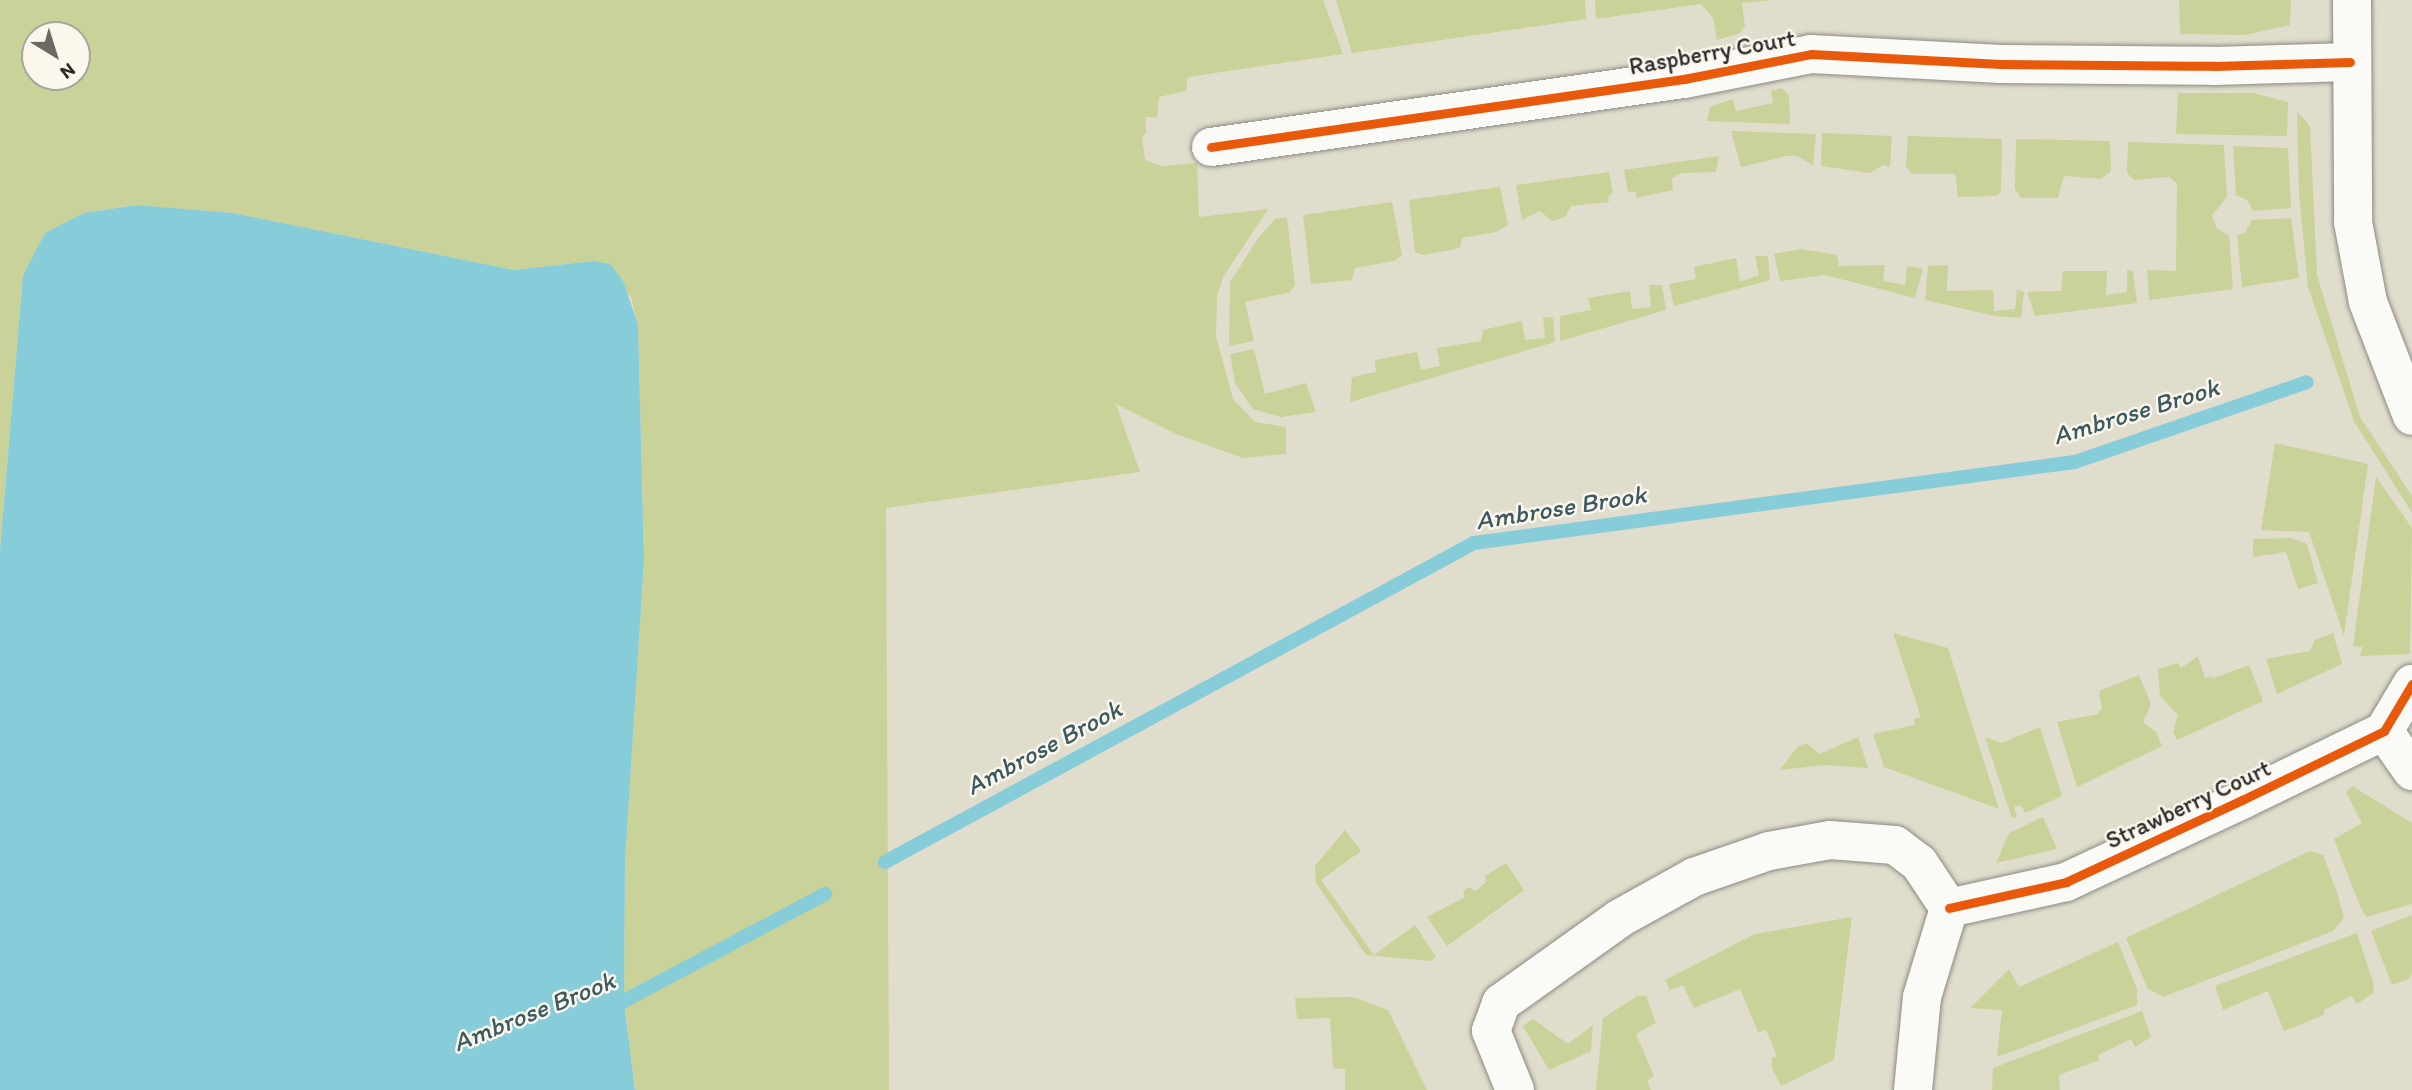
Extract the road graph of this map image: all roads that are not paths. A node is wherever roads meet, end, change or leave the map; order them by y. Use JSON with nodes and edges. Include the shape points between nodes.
{"nodes":[{"id":1,"x":2352,"y":0,"type":"edge"},
{"id":2,"x":2350,"y":62,"type":"junction"},
{"id":3,"x":1211,"y":147,"type":"dead end"},
{"id":4,"x":2412,"y":416,"type":"edge"},
{"id":5,"x":2412,"y":684,"type":"edge"},
{"id":6,"x":2384,"y":730,"type":"junction"},
{"id":7,"x":2412,"y":771,"type":"edge"},
{"id":8,"x":1949,"y":908,"type":"junction"},
{"id":9,"x":1515,"y":1090,"type":"edge"},
{"id":10,"x":1913,"y":1090,"type":"edge"}],
"edges":[{"from":1,"to":2,"type":"street"},
{"from":2,"to":3,"type":"street","name":"Raspberry Court","via":[[2001,64],[1811,54],[1684,79]]},
{"from":2,"to":4,"type":"street","via":[[2353,222],[2368,302]]},
{"from":5,"to":6,"type":"street"},
{"from":6,"to":7,"type":"street"},
{"from":6,"to":8,"type":"street","name":"Strawberry Court","via":[[2066,882]]},
{"from":8,"to":9,"type":"street","via":[[1919,863],[1895,845],[1830,840],[1769,852],[1694,877],[1620,918],[1501,1003],[1492,1031]]},
{"from":8,"to":10,"type":"street","via":[[1922,997]]}]}
